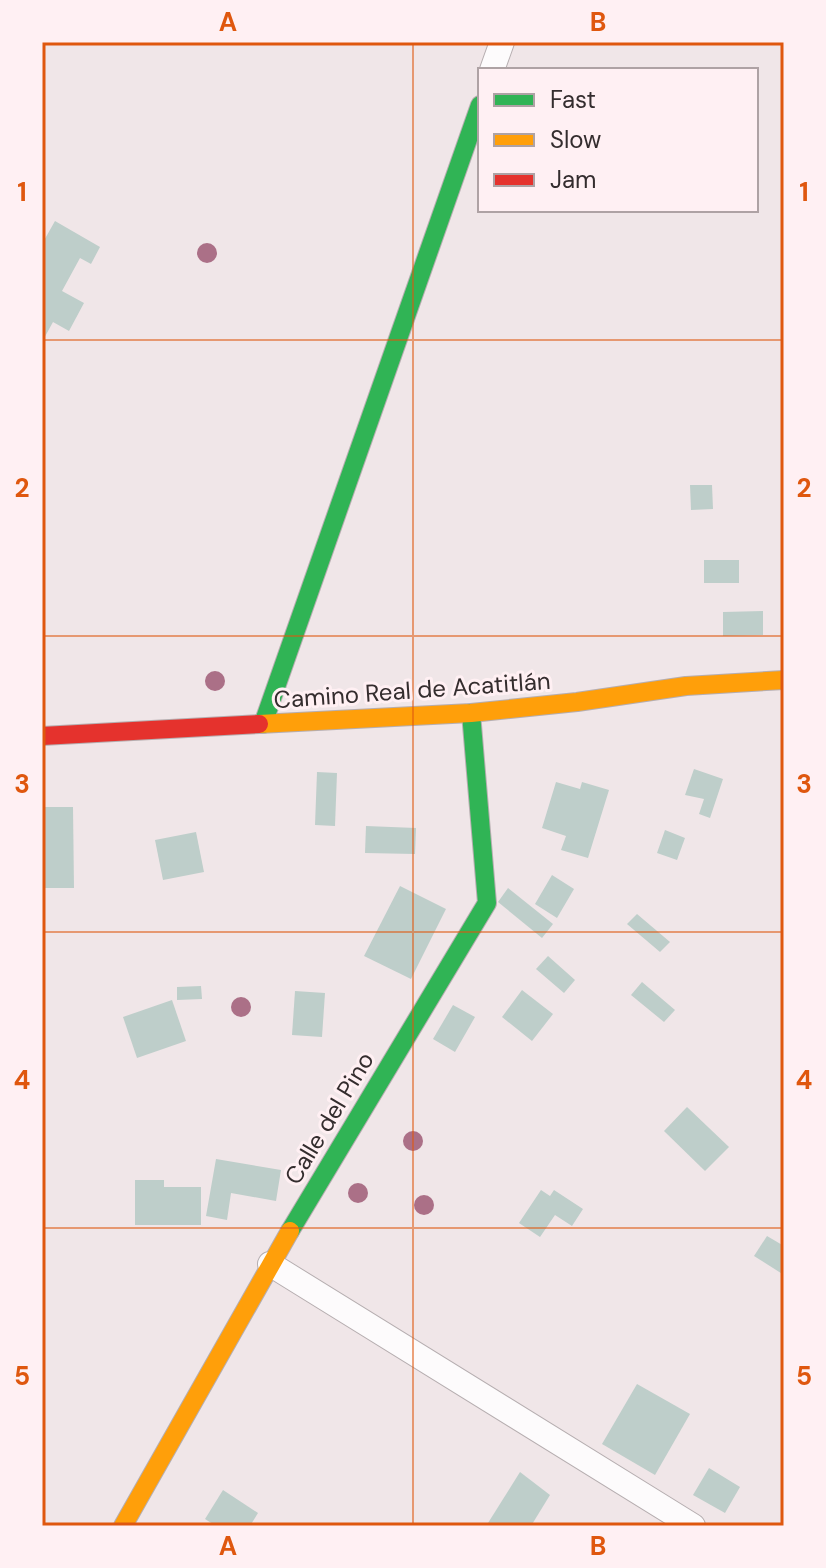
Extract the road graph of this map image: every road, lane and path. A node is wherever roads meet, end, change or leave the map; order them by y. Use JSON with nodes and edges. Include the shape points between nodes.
{"nodes":[{"id":1,"x":502,"y":42,"type":"edge"},
{"id":2,"x":493,"y":68,"type":"edge"},
{"id":3,"x":478,"y":111,"type":"edge"},
{"id":4,"x":784,"y":680,"type":"edge"},
{"id":5,"x":471,"y":713,"type":"junction"},
{"id":6,"x":263,"y":724,"type":"junction"},
{"id":7,"x":42,"y":736,"type":"edge"},
{"id":8,"x":270,"y":1264,"type":"junction"},
{"id":9,"x":123,"y":1526,"type":"edge"},
{"id":10,"x":693,"y":1526,"type":"edge"}],
"edges":[{"from":1,"to":2,"type":"street"},
{"from":3,"to":6,"type":"street"},
{"from":4,"to":5,"type":"street","name":"Camino Real de Acatitlán","via":[[686,686]]},
{"from":5,"to":6,"type":"street","name":"Camino Real de Acatitlán"},
{"from":5,"to":8,"type":"street","name":"Calle del Pino","via":[[487,903]]},
{"from":6,"to":7,"type":"street","name":"Camino Real de Acatitlán"},
{"from":8,"to":9,"type":"street","name":"Calle del Pino"},
{"from":8,"to":10,"type":"street"}]}
